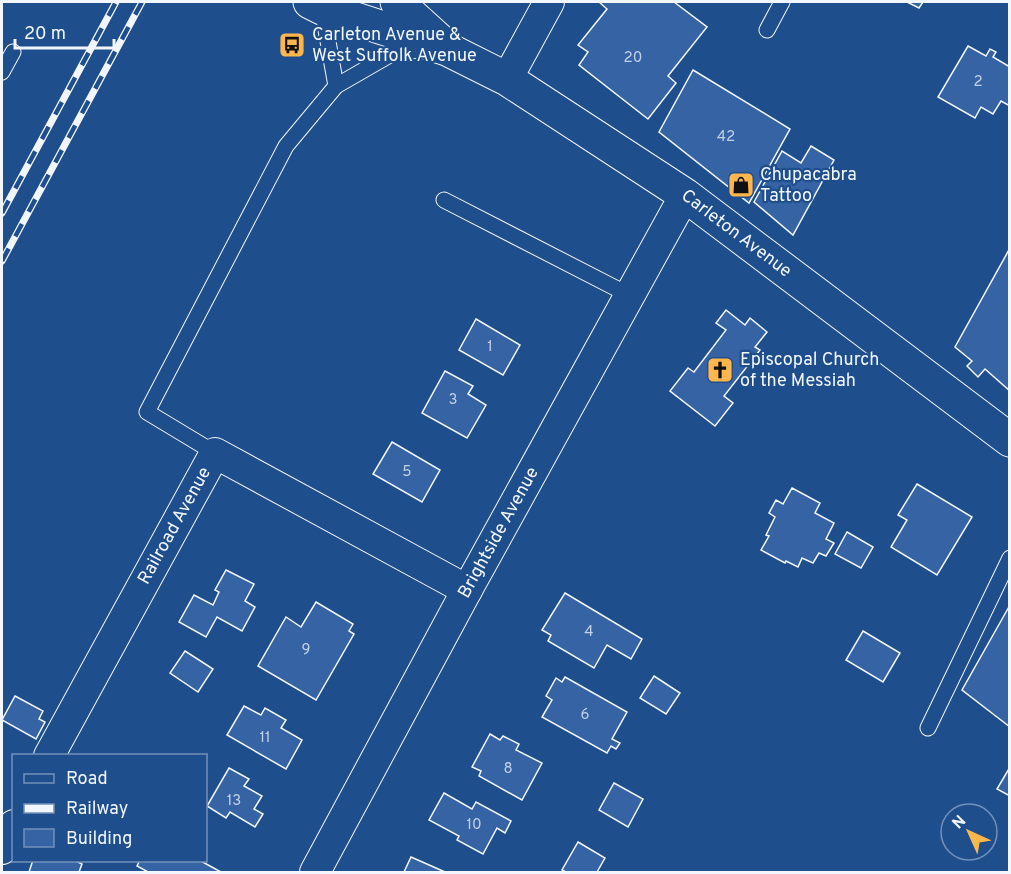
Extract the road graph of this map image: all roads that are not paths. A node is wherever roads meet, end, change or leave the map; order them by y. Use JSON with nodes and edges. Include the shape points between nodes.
{"nodes":[{"id":1,"x":397,"y":2,"type":"edge"},
{"id":2,"x":549,"y":2,"type":"edge"},
{"id":3,"x":782,"y":2,"type":"edge"},
{"id":4,"x":316,"y":5,"type":"edge"},
{"id":5,"x":767,"y":30,"type":"dead end"},
{"id":6,"x":447,"y":49,"type":"junction"},
{"id":7,"x":13,"y":52,"type":"dead end"},
{"id":8,"x":2,"y":72,"type":"edge"},
{"id":9,"x":507,"y":79,"type":"junction"},
{"id":10,"x":336,"y":86,"type":"junction"},
{"id":11,"x":685,"y":195,"type":"junction"},
{"id":12,"x":444,"y":200,"type":"dead end"},
{"id":13,"x":629,"y":295,"type":"junction"},
{"id":14,"x":1010,"y":440,"type":"edge"},
{"id":15,"x":215,"y":453,"type":"junction"},
{"id":16,"x":1010,"y":558,"type":"edge"},
{"id":17,"x":467,"y":590,"type":"junction"},
{"id":18,"x":928,"y":728,"type":"dead end"},
{"id":19,"x":50,"y":754,"type":"edge"},
{"id":20,"x":12,"y":829,"type":"edge"},
{"id":21,"x":2,"y":849,"type":"edge"},
{"id":22,"x":315,"y":873,"type":"edge"}],
"edges":[{"from":1,"to":6,"type":"main road","name":"Carleton Avenue"},
{"from":2,"to":9,"type":"street"},
{"from":3,"to":5,"type":"lane"},
{"from":4,"to":6,"type":"main road","name":"Carleton Avenue"},
{"from":4,"to":10,"type":"lane"},
{"from":6,"to":9,"type":"main road","name":"Carleton Avenue"},
{"from":6,"to":10,"type":"lane","via":[[395,52]]},
{"from":7,"to":8,"type":"lane"},
{"from":9,"to":11,"type":"main road","name":"Carleton Avenue"},
{"from":10,"to":15,"type":"lane","via":[[286,146],[147,412]]},
{"from":11,"to":13,"type":"street","name":"Brightside Avenue"},
{"from":11,"to":14,"type":"main road","name":"Carleton Avenue"},
{"from":12,"to":13,"type":"lane"},
{"from":13,"to":17,"type":"street","name":"Brightside Avenue"},
{"from":15,"to":17,"type":"street","name":"Railroad Avenue"},
{"from":15,"to":19,"type":"street","name":"Railroad Avenue"},
{"from":16,"to":18,"type":"lane"},
{"from":17,"to":22,"type":"street","name":"Brightside Avenue"},
{"from":20,"to":21,"type":"street"}]}
